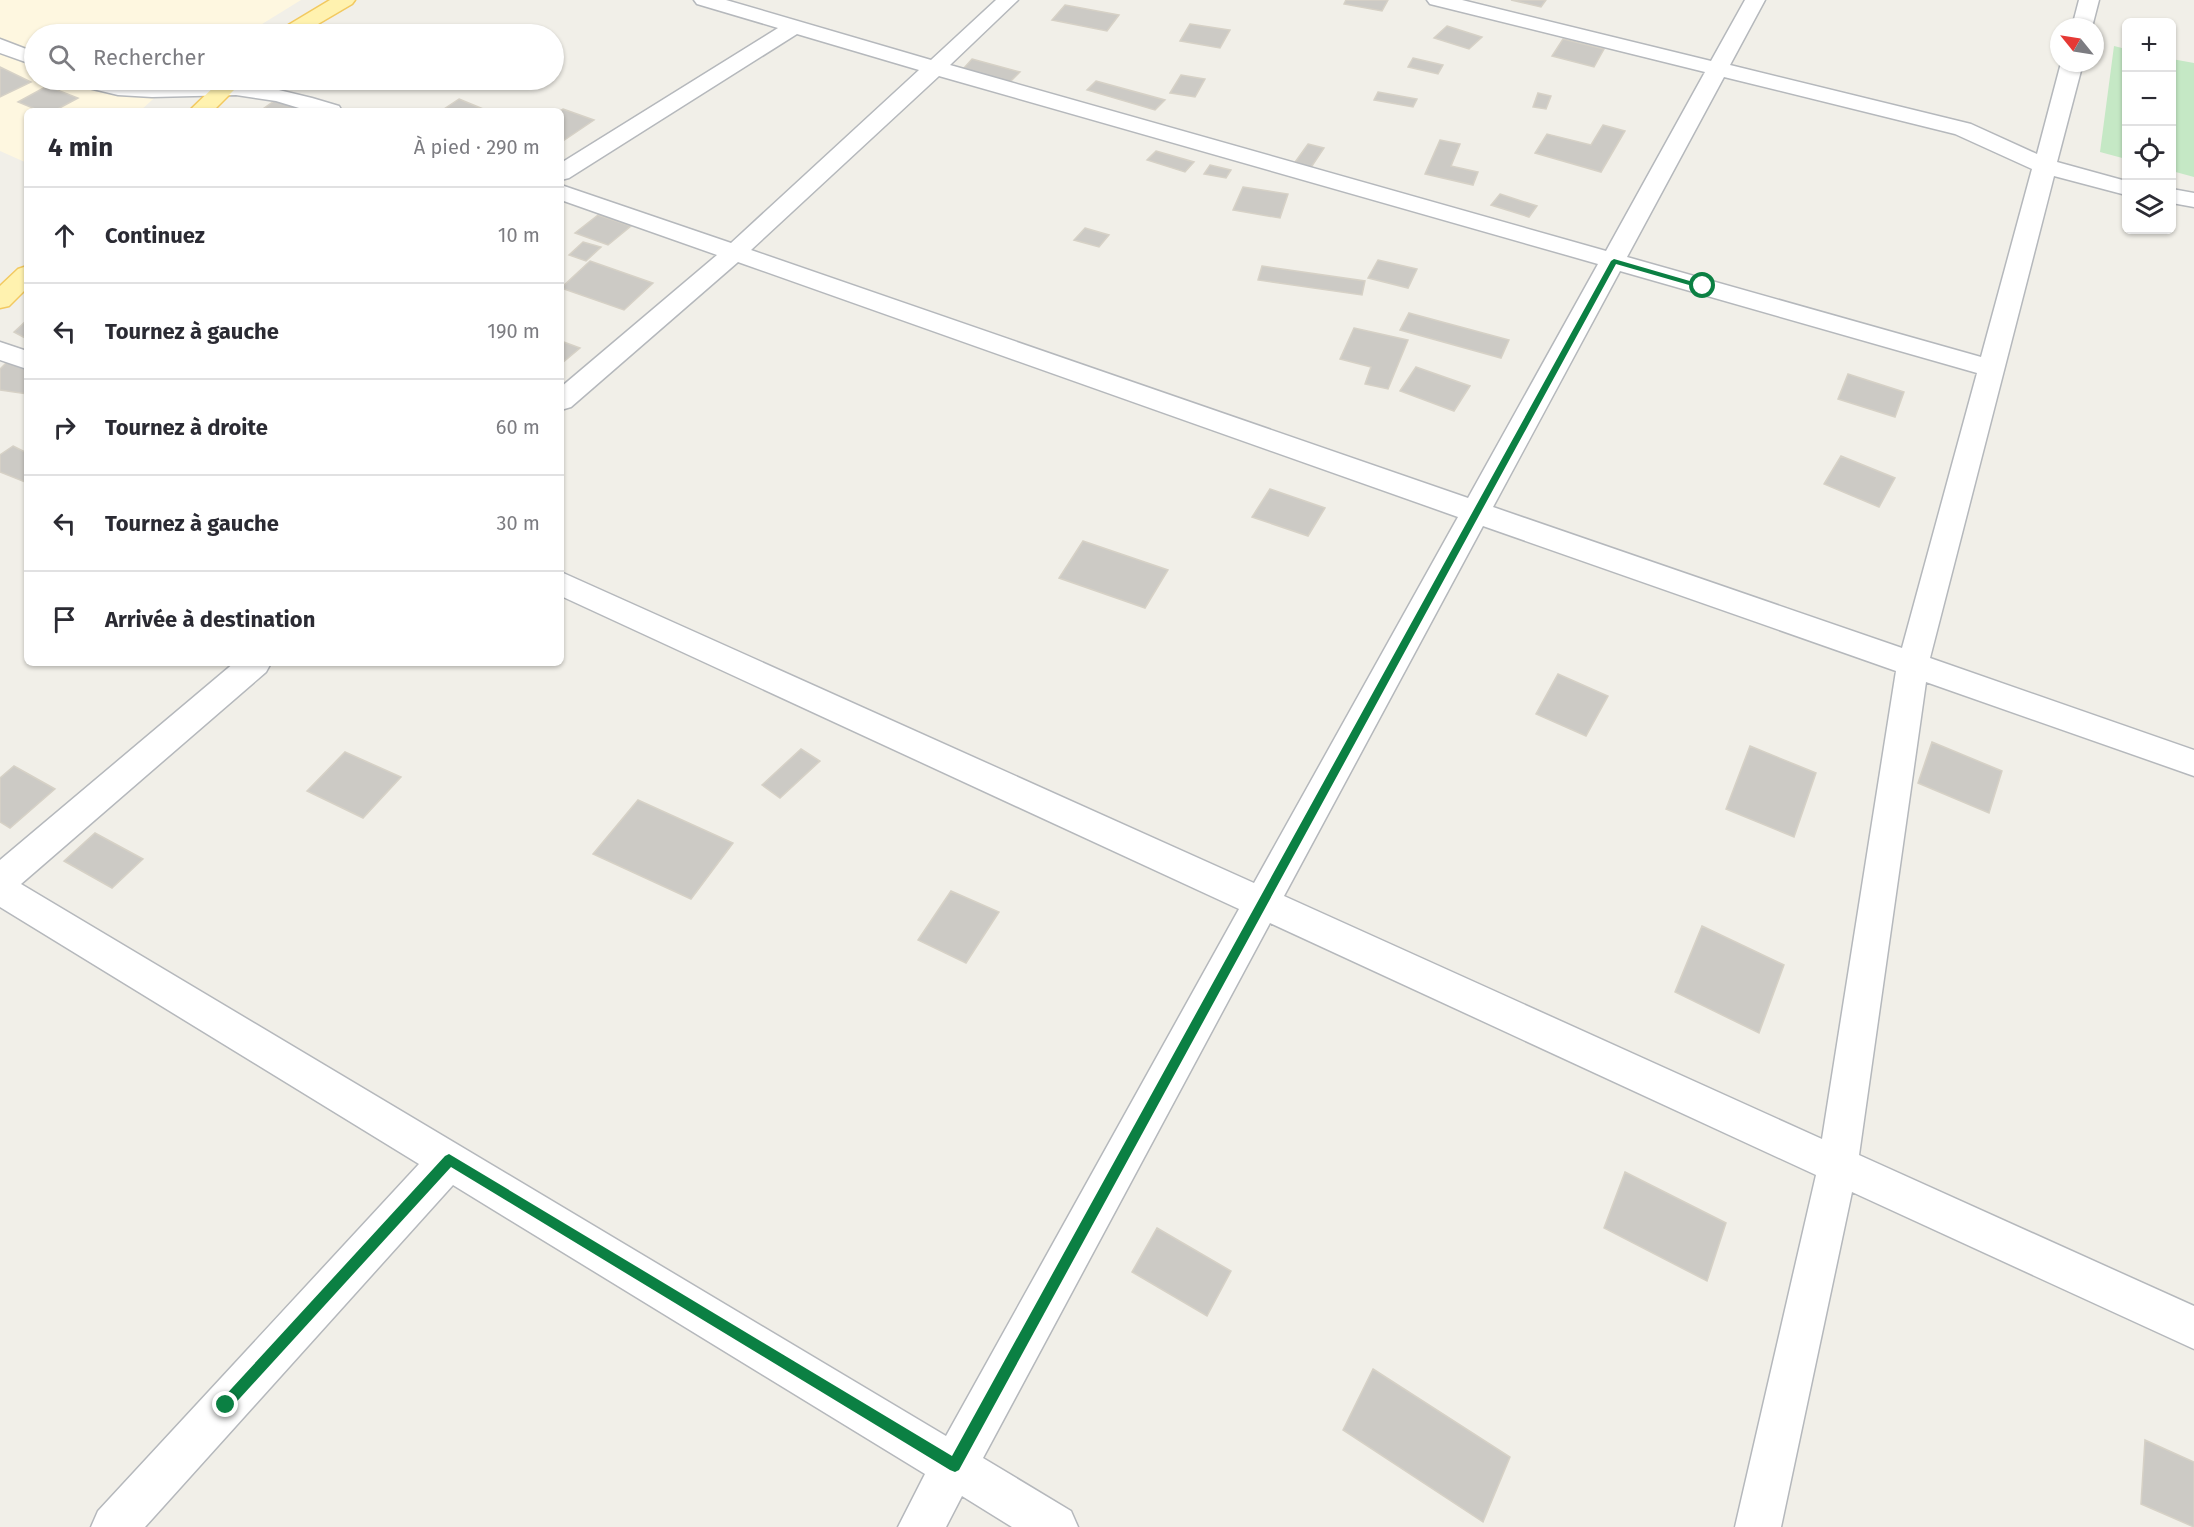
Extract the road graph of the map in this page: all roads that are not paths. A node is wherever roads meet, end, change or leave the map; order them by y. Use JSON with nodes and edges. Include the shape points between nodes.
{"nodes":[{"id":1,"x":345,"y":0,"type":"edge"},
{"id":2,"x":704,"y":0,"type":"edge"},
{"id":3,"x":1008,"y":0,"type":"edge"},
{"id":4,"x":1437,"y":0,"type":"edge"},
{"id":5,"x":1755,"y":0,"type":"edge"},
{"id":6,"x":2089,"y":0,"type":"edge"},
{"id":7,"x":2084,"y":18,"type":"edge"},
{"id":8,"x":304,"y":24,"type":"edge"},
{"id":9,"x":794,"y":27,"type":"junction"},
{"id":10,"x":0,"y":45,"type":"edge"},
{"id":11,"x":24,"y":55,"type":"edge"},
{"id":12,"x":935,"y":68,"type":"junction"},
{"id":13,"x":1718,"y":69,"type":"junction"},
{"id":14,"x":2070,"y":72,"type":"edge"},
{"id":15,"x":124,"y":90,"type":"edge"},
{"id":16,"x":144,"y":90,"type":"edge"},
{"id":17,"x":223,"y":90,"type":"edge"},
{"id":18,"x":258,"y":90,"type":"edge"},
{"id":19,"x":203,"y":108,"type":"edge"},
{"id":20,"x":322,"y":108,"type":"edge"},
{"id":21,"x":2044,"y":166,"type":"junction"},
{"id":22,"x":564,"y":171,"type":"edge"},
{"id":23,"x":2122,"y":187,"type":"edge"},
{"id":24,"x":564,"y":193,"type":"edge"},
{"id":25,"x":2176,"y":197,"type":"edge"},
{"id":26,"x":2194,"y":200,"type":"edge"},
{"id":27,"x":734,"y":253,"type":"junction"},
{"id":28,"x":1614,"y":261,"type":"junction"},
{"id":29,"x":24,"y":277,"type":"edge"},
{"id":30,"x":0,"y":300,"type":"edge"},
{"id":31,"x":0,"y":350,"type":"edge"},
{"id":32,"x":24,"y":360,"type":"edge"},
{"id":33,"x":1991,"y":368,"type":"junction"},
{"id":34,"x":564,"y":397,"type":"edge"},
{"id":35,"x":1477,"y":512,"type":"junction"},
{"id":36,"x":564,"y":584,"type":"edge"},
{"id":37,"x":1913,"y":665,"type":"junction"},
{"id":38,"x":251,"y":666,"type":"edge"},
{"id":39,"x":2194,"y":763,"type":"edge"},
{"id":40,"x":0,"y":881,"type":"edge"},
{"id":41,"x":0,"y":889,"type":"edge"},
{"id":42,"x":1263,"y":904,"type":"junction"},
{"id":43,"x":449,"y":1160,"type":"junction"},
{"id":44,"x":1838,"y":1166,"type":"junction"},
{"id":45,"x":2194,"y":1328,"type":"edge"},
{"id":46,"x":955,"y":1465,"type":"junction"},
{"id":47,"x":114,"y":1527,"type":"edge"},
{"id":48,"x":921,"y":1527,"type":"edge"},
{"id":49,"x":1055,"y":1527,"type":"edge"},
{"id":50,"x":1758,"y":1527,"type":"edge"}],
"edges":[{"from":1,"to":8,"type":"main road"},
{"from":2,"to":9,"type":"street"},
{"from":3,"to":12,"type":"street"},
{"from":4,"to":13,"type":"street"},
{"from":5,"to":13,"type":"street"},
{"from":6,"to":7,"type":"street"},
{"from":9,"to":12,"type":"street"},
{"from":9,"to":22,"type":"street"},
{"from":10,"to":11,"type":"street"},
{"from":12,"to":27,"type":"street"},
{"from":12,"to":28,"type":"street"},
{"from":13,"to":21,"type":"street","via":[[1962,129]]},
{"from":13,"to":28,"type":"street"},
{"from":14,"to":21,"type":"street"},
{"from":15,"to":16,"type":"street"},
{"from":17,"to":19,"type":"main road"},
{"from":18,"to":20,"type":"street"},
{"from":21,"to":23,"type":"street"},
{"from":21,"to":33,"type":"street"},
{"from":24,"to":27,"type":"street"},
{"from":25,"to":26,"type":"street"},
{"from":27,"to":34,"type":"street"},
{"from":27,"to":35,"type":"street"},
{"from":28,"to":33,"type":"street"},
{"from":28,"to":35,"type":"street"},
{"from":29,"to":30,"type":"main road"},
{"from":31,"to":32,"type":"street"},
{"from":33,"to":37,"type":"street"},
{"from":35,"to":37,"type":"street"},
{"from":35,"to":42,"type":"street"},
{"from":36,"to":42,"type":"street"},
{"from":37,"to":39,"type":"street"},
{"from":37,"to":44,"type":"street"},
{"from":38,"to":40,"type":"street"},
{"from":41,"to":43,"type":"street"},
{"from":42,"to":44,"type":"street"},
{"from":42,"to":46,"type":"street"},
{"from":43,"to":46,"type":"street"},
{"from":43,"to":47,"type":"street"},
{"from":44,"to":45,"type":"street"},
{"from":44,"to":50,"type":"street"},
{"from":46,"to":48,"type":"street"},
{"from":46,"to":49,"type":"street"}]}
